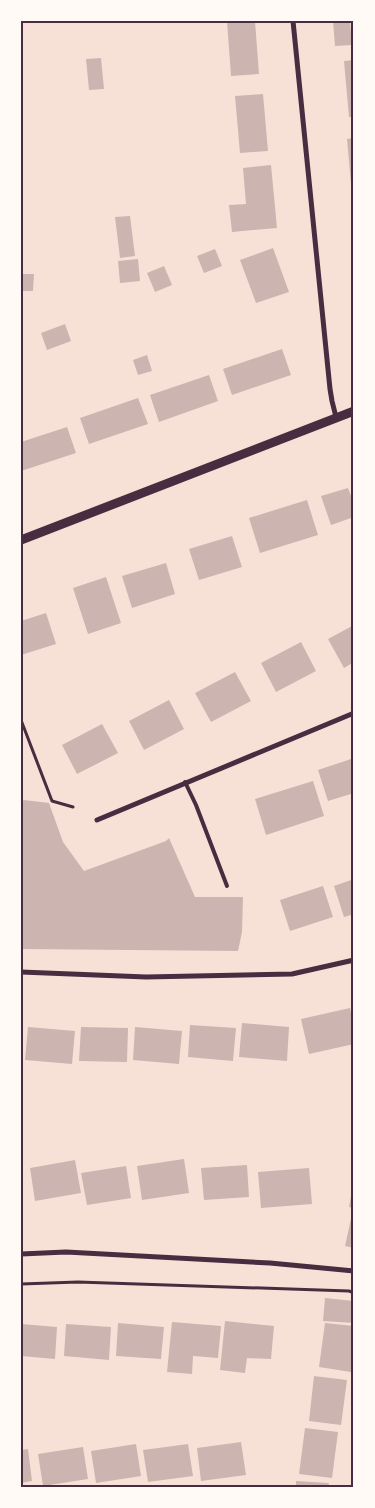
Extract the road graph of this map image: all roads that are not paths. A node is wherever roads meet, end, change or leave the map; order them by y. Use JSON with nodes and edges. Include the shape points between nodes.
{"nodes":[{"id":1,"x":293,"y":21,"type":"edge"},
{"id":2,"x":354,"y":410,"type":"edge"},
{"id":3,"x":336,"y":417,"type":"junction"},
{"id":4,"x":21,"y":540,"type":"edge"},
{"id":5,"x":354,"y":712,"type":"edge"},
{"id":6,"x":185,"y":782,"type":"junction"},
{"id":7,"x":97,"y":820,"type":"dead end"},
{"id":8,"x":227,"y":886,"type":"dead end"},
{"id":9,"x":354,"y":960,"type":"edge"},
{"id":10,"x":21,"y":972,"type":"edge"},
{"id":11,"x":21,"y":1254,"type":"edge"},
{"id":12,"x":354,"y":1272,"type":"edge"}],
"edges":[{"from":1,"to":3,"type":"street","via":[[330,389]]},
{"from":2,"to":3,"type":"street"},
{"from":3,"to":4,"type":"street"},
{"from":5,"to":6,"type":"street"},
{"from":6,"to":7,"type":"street"},
{"from":6,"to":8,"type":"lane"},
{"from":9,"to":10,"type":"street","via":[[292,974],[146,976]]},
{"from":11,"to":12,"type":"street","via":[[76,1253]]}]}
